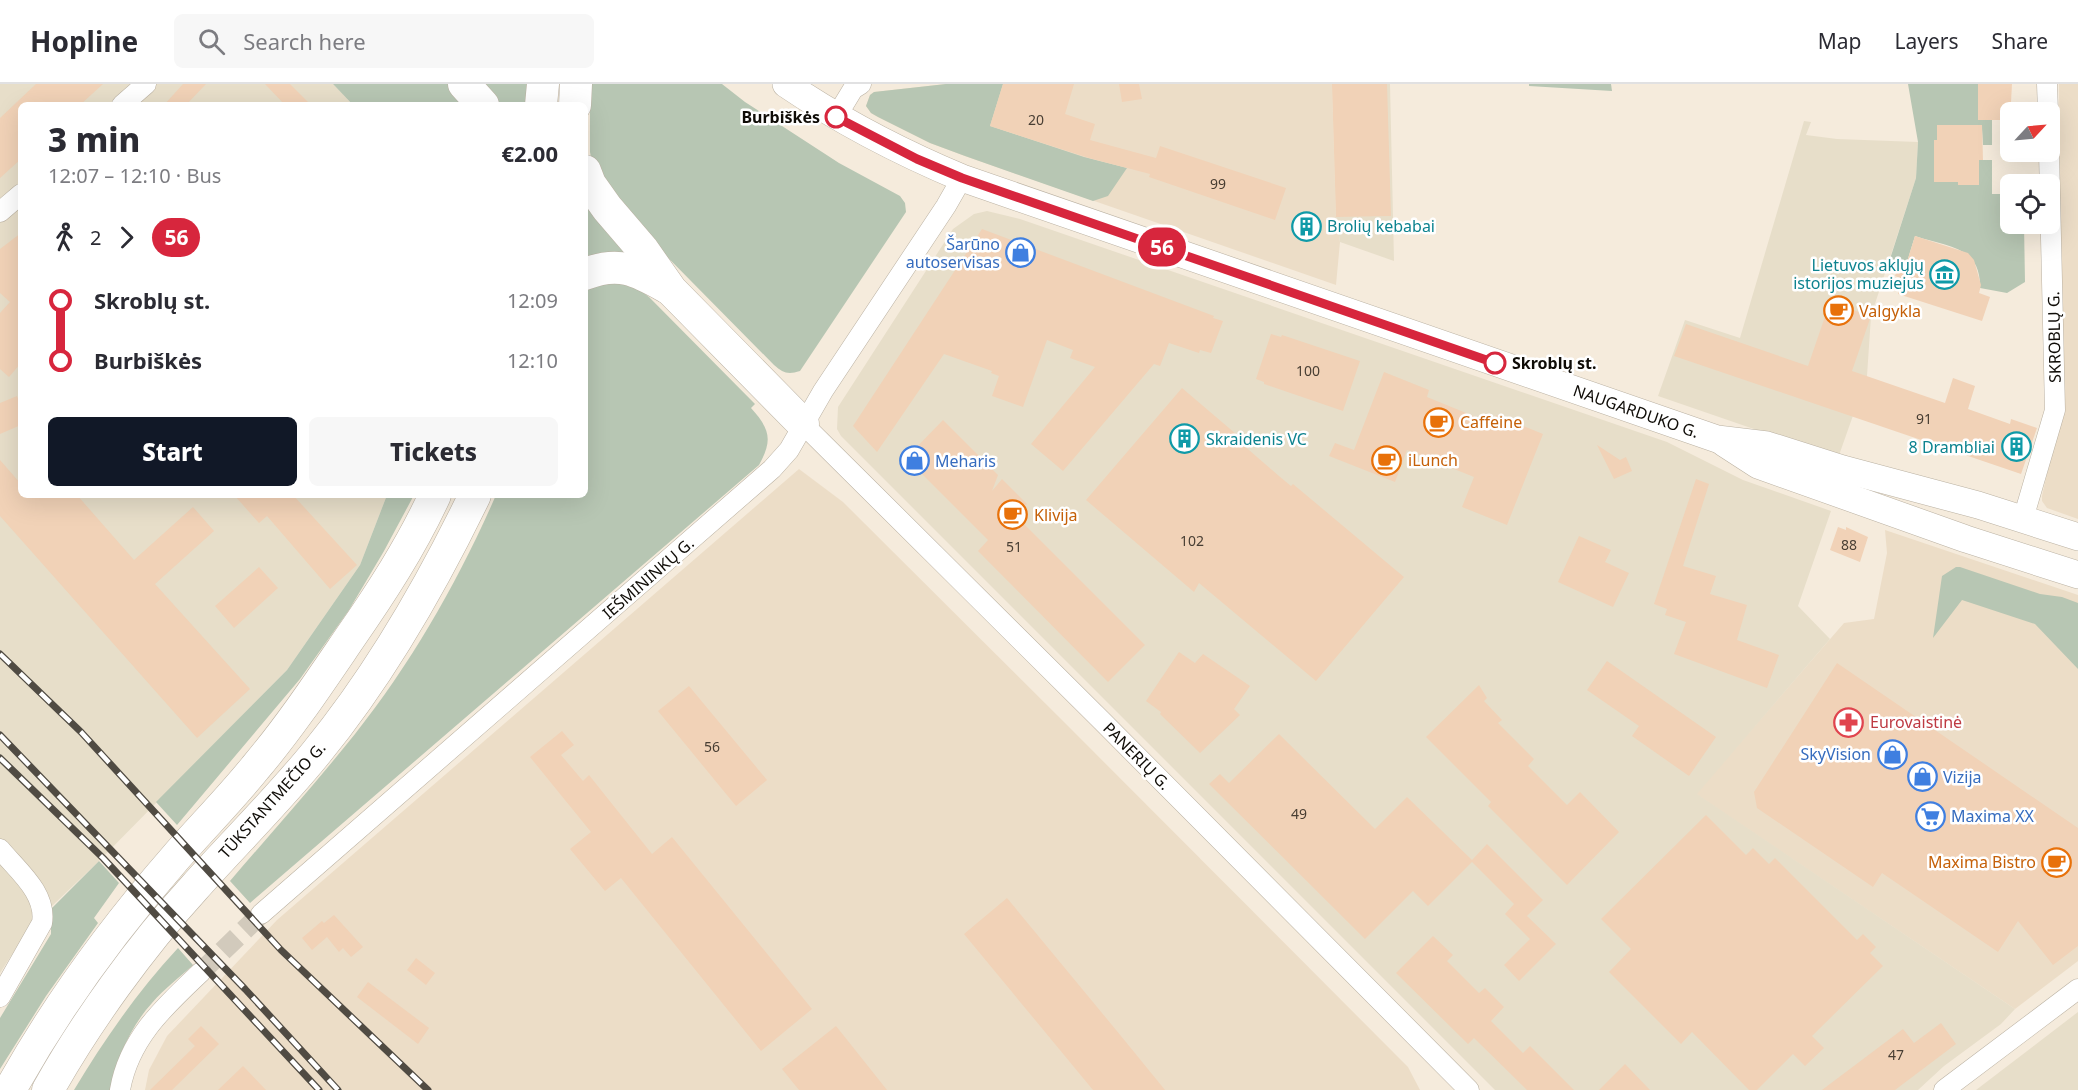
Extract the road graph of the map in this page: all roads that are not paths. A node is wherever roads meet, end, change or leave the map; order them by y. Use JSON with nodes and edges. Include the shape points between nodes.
{"nodes":[{"id":1,"x":146,"y":84,"type":"edge"},
{"id":2,"x":464,"y":84,"type":"edge"},
{"id":3,"x":543,"y":84,"type":"edge"},
{"id":4,"x":576,"y":84,"type":"edge"},
{"id":5,"x":786,"y":84,"type":"edge"},
{"id":6,"x":861,"y":84,"type":"edge"},
{"id":7,"x":2048,"y":84,"type":"edge"},
{"id":8,"x":125,"y":102,"type":"edge"},
{"id":9,"x":480,"y":102,"type":"edge"},
{"id":10,"x":541,"y":102,"type":"edge"},
{"id":11,"x":575,"y":102,"type":"edge"},
{"id":12,"x":2048,"y":102,"type":"edge"},
{"id":13,"x":836,"y":117,"type":"junction"},
{"id":14,"x":2049,"y":162,"type":"edge"},
{"id":15,"x":962,"y":178,"type":"junction"},
{"id":16,"x":588,"y":179,"type":"edge"},
{"id":17,"x":18,"y":197,"type":"edge"},
{"id":18,"x":0,"y":212,"type":"edge"},
{"id":19,"x":588,"y":273,"type":"edge"},
{"id":20,"x":671,"y":290,"type":"junction"},
{"id":21,"x":803,"y":424,"type":"junction"},
{"id":22,"x":1718,"y":439,"type":"junction"},
{"id":23,"x":434,"y":498,"type":"edge"},
{"id":24,"x":473,"y":498,"type":"edge"},
{"id":25,"x":2024,"y":519,"type":"junction"},
{"id":26,"x":2078,"y":537,"type":"edge"},
{"id":27,"x":2078,"y":575,"type":"edge"},
{"id":28,"x":0,"y":849,"type":"edge"},
{"id":29,"x":261,"y":914,"type":"tunnel mouth"},
{"id":30,"x":201,"y":972,"type":"tunnel mouth"},
{"id":31,"x":2078,"y":989,"type":"edge"},
{"id":32,"x":0,"y":997,"type":"edge"},
{"id":33,"x":10,"y":1090,"type":"edge"},
{"id":34,"x":48,"y":1090,"type":"edge"},
{"id":35,"x":120,"y":1090,"type":"edge"},
{"id":36,"x":1469,"y":1090,"type":"edge"},
{"id":37,"x":1944,"y":1090,"type":"edge"}],
"edges":[{"from":1,"to":8,"type":"street"},
{"from":2,"to":9,"type":"highway"},
{"from":3,"to":10,"type":"highway"},
{"from":4,"to":11,"type":"highway"},
{"from":5,"to":13,"type":"main road","name":"NAUGARDUKO G."},
{"from":6,"to":13,"type":"street","via":[[853,89]]},
{"from":7,"to":12,"type":"street"},
{"from":13,"to":15,"type":"main road","name":"NAUGARDUKO G."},
{"from":14,"to":25,"type":"street","name":"SKROBLŲ G.","via":[[2055,410]]},
{"from":15,"to":21,"type":"street","name":"IEŠMININKŲ G."},
{"from":15,"to":22,"type":"main road","name":"NAUGARDUKO G."},
{"from":16,"to":20,"type":"highway"},
{"from":17,"to":18,"type":"street"},
{"from":19,"to":20,"type":"highway","via":[[617,267],[637,271]]},
{"from":20,"to":21,"type":"highway"},
{"from":21,"to":29,"type":"street","name":"IEŠMININKŲ G.","via":[[789,450],[772,469]]},
{"from":21,"to":36,"type":"street","name":"PANERIŲ G."},
{"from":22,"to":25,"type":"main road","name":"NAUGARDUKO G.","via":[[1767,445]]},
{"from":22,"to":27,"type":"main road","name":"NAUGARDUKO G.","via":[[1758,465]]},
{"from":23,"to":33,"type":"highway","name":"TŪKSTANTMEČIO G.","via":[[391,578],[323,677],[256,768],[114,933]]},
{"from":24,"to":34,"type":"highway","name":"TŪKSTANTMEČIO G.","via":[[422,599],[369,682],[315,754],[149,942],[96,1014]]},
{"from":25,"to":26,"type":"main road","name":"NAUGARDUKO G."},
{"from":28,"to":32,"type":"street","via":[[34,890],[44,912],[42,923]]},
{"from":30,"to":35,"type":"street","via":[[172,998],[136,1043]]},
{"from":31,"to":37,"type":"street"}]}
